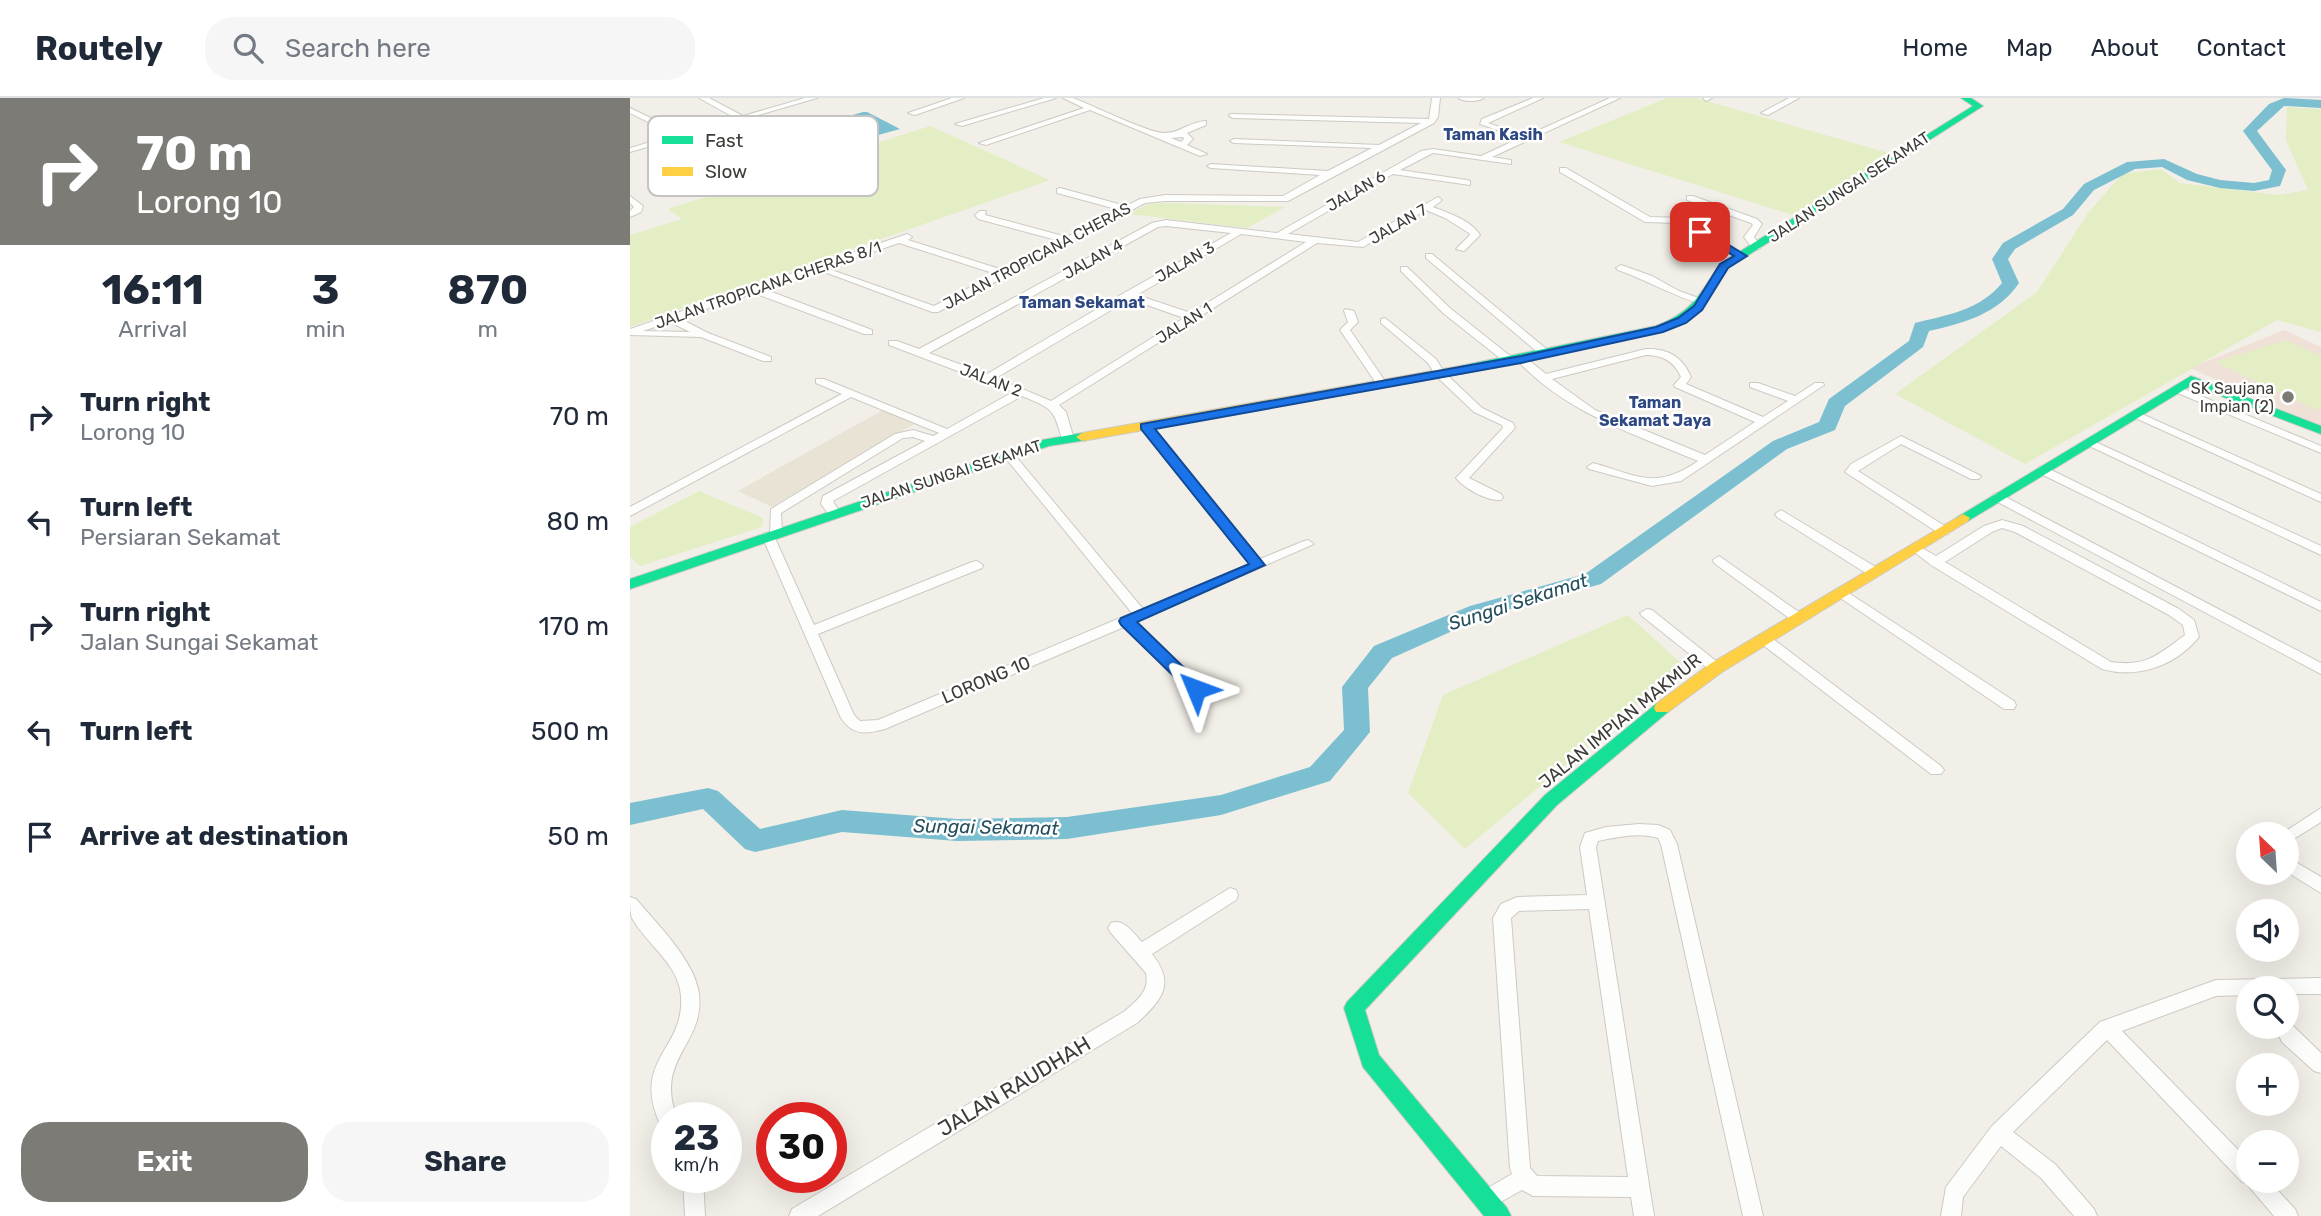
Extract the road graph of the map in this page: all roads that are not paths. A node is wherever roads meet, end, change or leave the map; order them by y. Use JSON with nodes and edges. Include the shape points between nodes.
{"nodes":[{"id":1,"x":703,"y":98,"type":"edge"},
{"id":2,"x":813,"y":98,"type":"edge"},
{"id":3,"x":960,"y":98,"type":"edge"},
{"id":4,"x":1052,"y":98,"type":"edge"},
{"id":5,"x":1067,"y":98,"type":"edge"},
{"id":6,"x":1436,"y":98,"type":"edge"},
{"id":7,"x":1462,"y":98,"type":"edge"},
{"id":8,"x":1480,"y":98,"type":"edge"},
{"id":9,"x":1539,"y":98,"type":"edge"},
{"id":10,"x":1616,"y":98,"type":"edge"},
{"id":11,"x":1795,"y":98,"type":"edge"},
{"id":12,"x":1965,"y":98,"type":"edge"},
{"id":13,"x":1090,"y":108,"type":"junction"},
{"id":14,"x":630,"y":110,"type":"edge"},
{"id":15,"x":912,"y":113,"type":"dead end"},
{"id":16,"x":1765,"y":113,"type":"dead end"},
{"id":17,"x":738,"y":116,"type":"edge"},
{"id":18,"x":749,"y":116,"type":"edge"},
{"id":19,"x":1233,"y":116,"type":"dead end"},
{"id":20,"x":648,"y":119,"type":"edge"},
{"id":21,"x":1431,"y":121,"type":"junction"},
{"id":22,"x":1203,"y":123,"type":"dead end"},
{"id":23,"x":959,"y":124,"type":"dead end"},
{"id":24,"x":1181,"y":133,"type":"junction"},
{"id":25,"x":1159,"y":136,"type":"junction"},
{"id":26,"x":1526,"y":138,"type":"junction"},
{"id":27,"x":1234,"y":141,"type":"dead end"},
{"id":28,"x":983,"y":143,"type":"dead end"},
{"id":29,"x":648,"y":145,"type":"edge"},
{"id":30,"x":1182,"y":145,"type":"junction"},
{"id":31,"x":1379,"y":146,"type":"junction"},
{"id":32,"x":630,"y":150,"type":"edge"},
{"id":33,"x":1203,"y":154,"type":"dead end"},
{"id":34,"x":1483,"y":158,"type":"junction"},
{"id":35,"x":1508,"y":162,"type":"dead end"},
{"id":36,"x":1211,"y":166,"type":"dead end"},
{"id":37,"x":1563,"y":170,"type":"dead end"},
{"id":38,"x":1390,"y":171,"type":"junction"},
{"id":39,"x":1330,"y":173,"type":"junction"},
{"id":40,"x":1463,"y":185,"type":"dead end"},
{"id":41,"x":1060,"y":191,"type":"dead end"},
{"id":42,"x":1690,"y":198,"type":"dead end"},
{"id":43,"x":630,"y":200,"type":"edge"},
{"id":44,"x":1438,"y":200,"type":"dead end"},
{"id":45,"x":1426,"y":207,"type":"junction"},
{"id":46,"x":1127,"y":209,"type":"junction"},
{"id":47,"x":983,"y":213,"type":"dead end"},
{"id":48,"x":630,"y":214,"type":"edge"},
{"id":49,"x":1155,"y":225,"type":"joint"},
{"id":50,"x":1237,"y":233,"type":"junction"},
{"id":51,"x":1280,"y":235,"type":"junction"},
{"id":52,"x":1067,"y":240,"type":"junction"},
{"id":53,"x":1315,"y":240,"type":"junction"},
{"id":54,"x":1756,"y":247,"type":"junction"},
{"id":55,"x":1461,"y":249,"type":"dead end"},
{"id":56,"x":1429,"y":256,"type":"dead end"},
{"id":57,"x":1741,"y":256,"type":"junction"},
{"id":58,"x":1621,"y":268,"type":"dead end"},
{"id":59,"x":1404,"y":269,"type":"dead end"},
{"id":60,"x":824,"y":270,"type":"dead end"},
{"id":61,"x":1002,"y":273,"type":"junction"},
{"id":62,"x":754,"y":289,"type":"junction"},
{"id":63,"x":1127,"y":295,"type":"junction"},
{"id":64,"x":1702,"y":301,"type":"junction"},
{"id":65,"x":1349,"y":311,"type":"dead end"},
{"id":66,"x":1192,"y":317,"type":"junction"},
{"id":67,"x":671,"y":318,"type":"junction"},
{"id":68,"x":1385,"y":321,"type":"dead end"},
{"id":69,"x":869,"y":332,"type":"dead end"},
{"id":70,"x":630,"y":333,"type":"edge"},
{"id":71,"x":704,"y":335,"type":"junction"},
{"id":72,"x":893,"y":343,"type":"dead end"},
{"id":73,"x":920,"y":353,"type":"junction"},
{"id":74,"x":1546,"y":354,"type":"junction"},
{"id":75,"x":767,"y":359,"type":"dead end"},
{"id":76,"x":1516,"y":360,"type":"junction"},
{"id":77,"x":1440,"y":374,"type":"junction"},
{"id":78,"x":988,"y":378,"type":"junction"},
{"id":79,"x":1543,"y":378,"type":"junction"},
{"id":80,"x":820,"y":381,"type":"dead end"},
{"id":81,"x":1382,"y":384,"type":"junction"},
{"id":82,"x":1754,"y":385,"type":"dead end"},
{"id":83,"x":1819,"y":385,"type":"dead end"},
{"id":84,"x":2177,"y":389,"type":"junction"},
{"id":85,"x":1022,"y":392,"type":"junction"},
{"id":86,"x":851,"y":393,"type":"junction"},
{"id":87,"x":1795,"y":401,"type":"junction"},
{"id":88,"x":1052,"y":405,"type":"junction"},
{"id":89,"x":2136,"y":414,"type":"junction"},
{"id":90,"x":1764,"y":422,"type":"junction"},
{"id":91,"x":1146,"y":426,"type":"junction"},
{"id":92,"x":2321,"y":430,"type":"edge"},
{"id":93,"x":948,"y":433,"type":"junction"},
{"id":94,"x":1068,"y":439,"type":"junction"},
{"id":95,"x":935,"y":441,"type":"junction"},
{"id":96,"x":2089,"y":442,"type":"junction"},
{"id":97,"x":2321,"y":450,"type":"edge"},
{"id":98,"x":1008,"y":453,"type":"junction"},
{"id":99,"x":1706,"y":460,"type":"junction"},
{"id":100,"x":1593,"y":467,"type":"dead end"},
{"id":101,"x":2043,"y":471,"type":"junction"},
{"id":102,"x":1975,"y":476,"type":"dead end"},
{"id":103,"x":2013,"y":488,"type":"junction"},
{"id":104,"x":1497,"y":497,"type":"dead end"},
{"id":105,"x":1998,"y":497,"type":"junction"},
{"id":106,"x":2321,"y":498,"type":"edge"},
{"id":107,"x":1982,"y":507,"type":"junction"},
{"id":108,"x":2025,"y":511,"type":"junction"},
{"id":109,"x":630,"y":512,"type":"edge"},
{"id":110,"x":834,"y":513,"type":"junction"},
{"id":111,"x":1781,"y":514,"type":"dead end"},
{"id":112,"x":1944,"y":531,"type":"junction"},
{"id":113,"x":772,"y":535,"type":"junction"},
{"id":114,"x":1308,"y":544,"type":"dead end"},
{"id":115,"x":1915,"y":548,"type":"junction"},
{"id":116,"x":2321,"y":551,"type":"edge"},
{"id":117,"x":1719,"y":560,"type":"dead end"},
{"id":118,"x":1936,"y":562,"type":"junction"},
{"id":119,"x":977,"y":565,"type":"dead end"},
{"id":120,"x":1258,"y":565,"type":"junction"},
{"id":121,"x":1874,"y":572,"type":"junction"},
{"id":122,"x":630,"y":584,"type":"edge"},
{"id":123,"x":1841,"y":592,"type":"junction"},
{"id":124,"x":2321,"y":607,"type":"edge"},
{"id":125,"x":1647,"y":613,"type":"dead end"},
{"id":126,"x":1141,"y":615,"type":"junction"},
{"id":127,"x":1798,"y":618,"type":"junction"},
{"id":128,"x":1126,"y":621,"type":"junction"},
{"id":129,"x":810,"y":632,"type":"junction"},
{"id":130,"x":1764,"y":639,"type":"junction"},
{"id":131,"x":1716,"y":668,"type":"junction"},
{"id":132,"x":2321,"y":669,"type":"edge"},
{"id":133,"x":1196,"y":689,"type":"dead end"},
{"id":134,"x":2009,"y":705,"type":"dead end"},
{"id":135,"x":1936,"y":770,"type":"dead end"},
{"id":136,"x":2321,"y":814,"type":"edge"},
{"id":137,"x":2300,"y":828,"type":"edge"},
{"id":138,"x":2300,"y":872,"type":"edge"},
{"id":139,"x":2321,"y":886,"type":"edge"},
{"id":140,"x":1230,"y":895,"type":"dead end"},
{"id":141,"x":1598,"y":902,"type":"junction"},
{"id":142,"x":630,"y":904,"type":"edge"},
{"id":143,"x":1117,"y":928,"type":"dead end"},
{"id":144,"x":1139,"y":953,"type":"junction"},
{"id":145,"x":2321,"y":986,"type":"edge"},
{"id":146,"x":2299,"y":987,"type":"edge"},
{"id":147,"x":2236,"y":988,"type":"edge"},
{"id":148,"x":2107,"y":1028,"type":"junction"},
{"id":149,"x":2292,"y":1039,"type":"edge"},
{"id":150,"x":2321,"y":1065,"type":"edge"},
{"id":151,"x":660,"y":1102,"type":"edge"},
{"id":152,"x":1999,"y":1133,"type":"junction"},
{"id":153,"x":2236,"y":1162,"type":"edge"},
{"id":154,"x":1524,"y":1178,"type":"junction"},
{"id":155,"x":1639,"y":1187,"type":"junction"},
{"id":156,"x":694,"y":1193,"type":"edge"},
{"id":157,"x":2266,"y":1193,"type":"edge"},
{"id":158,"x":1492,"y":1208,"type":"edge"},
{"id":159,"x":695,"y":1216,"type":"edge"},
{"id":160,"x":799,"y":1216,"type":"edge"},
{"id":161,"x":1644,"y":1216,"type":"edge"},
{"id":162,"x":1752,"y":1216,"type":"edge"},
{"id":163,"x":1951,"y":1216,"type":"edge"},
{"id":164,"x":2087,"y":1216,"type":"edge"},
{"id":165,"x":2288,"y":1216,"type":"edge"}],
"edges":[{"from":1,"to":17,"type":"street"},
{"from":2,"to":18,"type":"street"},
{"from":3,"to":15,"type":"street"},
{"from":4,"to":23,"type":"street"},
{"from":5,"to":13,"type":"street"},
{"from":6,"to":21,"type":"street"},
{"from":7,"to":8,"type":"street"},
{"from":9,"to":26,"type":"street","via":[[1485,121]]},
{"from":10,"to":26,"type":"street"},
{"from":11,"to":16,"type":"street"},
{"from":12,"to":54,"type":"street","name":"JALAN SUNGAI SEKAMAT","via":[[1979,106]]},
{"from":13,"to":25,"type":"street"},
{"from":13,"to":28,"type":"street"},
{"from":14,"to":20,"type":"street"},
{"from":19,"to":21,"type":"street"},
{"from":21,"to":31,"type":"street","name":"JALAN TROPICANA CHERAS"},
{"from":22,"to":24,"type":"street"},
{"from":24,"to":25,"type":"street"},
{"from":24,"to":30,"type":"street","via":[[1189,139]]},
{"from":25,"to":30,"type":"street"},
{"from":26,"to":34,"type":"street"},
{"from":27,"to":31,"type":"street"},
{"from":29,"to":32,"type":"street"},
{"from":30,"to":33,"type":"street"},
{"from":31,"to":39,"type":"street","name":"JALAN TROPICANA CHERAS"},
{"from":34,"to":35,"type":"street"},
{"from":34,"to":38,"type":"street","name":"JALAN 6","via":[[1433,151]]},
{"from":36,"to":39,"type":"street"},
{"from":37,"to":57,"type":"street","via":[[1648,220],[1680,220]]},
{"from":38,"to":40,"type":"street"},
{"from":38,"to":51,"type":"street","name":"JALAN 6"},
{"from":39,"to":46,"type":"street","name":"JALAN TROPICANA CHERAS","via":[[1275,201],[1153,198]]},
{"from":41,"to":46,"type":"street"},
{"from":42,"to":54,"type":"street","via":[[1755,221],[1758,225],[1749,237]]},
{"from":43,"to":48,"type":"street","via":[[639,206]]},
{"from":44,"to":45,"type":"street","name":"JALAN 7"},
{"from":45,"to":53,"type":"street","name":"JALAN 7","via":[[1360,245]]},
{"from":45,"to":55,"type":"street","via":[[1473,231],[1475,235]]},
{"from":46,"to":52,"type":"street","name":"JALAN TROPICANA CHERAS"},
{"from":47,"to":52,"type":"street","via":[[979,215]]},
{"from":49,"to":50,"type":"street","name":"JALAN 7"},
{"from":49,"to":73,"type":"street","name":"JALAN 4"},
{"from":50,"to":51,"type":"street","name":"JALAN 7"},
{"from":50,"to":63,"type":"street","name":"JALAN 3"},
{"from":51,"to":53,"type":"street","name":"JALAN 7"},
{"from":52,"to":61,"type":"street","name":"JALAN TROPICANA CHERAS"},
{"from":53,"to":66,"type":"street","name":"JALAN 1"},
{"from":54,"to":57,"type":"street","name":"JALAN SUNGAI SEKAMAT"},
{"from":56,"to":74,"type":"street"},
{"from":57,"to":64,"type":"street","name":"JALAN SUNGAI SEKAMAT","via":[[1724,266]]},
{"from":58,"to":64,"type":"street"},
{"from":59,"to":76,"type":"street","via":[[1447,311]]},
{"from":60,"to":61,"type":"street","name":"JALAN TROPICANA CHERAS","via":[[935,310]]},
{"from":61,"to":62,"type":"street","name":"JALAN TROPICANA CHERAS 8/1","via":[[903,239]]},
{"from":62,"to":67,"type":"street","name":"JALAN TROPICANA CHERAS 8/1"},
{"from":62,"to":69,"type":"street"},
{"from":63,"to":66,"type":"street"},
{"from":63,"to":78,"type":"street","name":"JALAN 3"},
{"from":64,"to":74,"type":"street","name":"JALAN SUNGAI SEKAMAT","via":[[1682,321],[1659,329]]},
{"from":65,"to":81,"type":"street","via":[[1353,322],[1345,330]]},
{"from":66,"to":88,"type":"street","name":"JALAN 1"},
{"from":67,"to":70,"type":"street","name":"JALAN TROPICANA CHERAS 8/1"},
{"from":67,"to":71,"type":"street"},
{"from":68,"to":77,"type":"street","via":[[1432,361]]},
{"from":70,"to":71,"type":"street"},
{"from":71,"to":75,"type":"street"},
{"from":72,"to":73,"type":"street","name":"JALAN 2"},
{"from":73,"to":78,"type":"street","name":"JALAN 2"},
{"from":74,"to":76,"type":"street","name":"JALAN SUNGAI SEKAMAT"},
{"from":76,"to":77,"type":"street","name":"JALAN SUNGAI SEKAMAT"},
{"from":76,"to":79,"type":"street"},
{"from":77,"to":81,"type":"street","name":"JALAN SUNGAI SEKAMAT"},
{"from":77,"to":104,"type":"street","via":[[1478,410],[1507,423],[1509,428],[1462,478]]},
{"from":78,"to":85,"type":"street","name":"JALAN 2"},
{"from":79,"to":90,"type":"street","via":[[1655,351],[1682,366],[1686,377],[1679,385]]},
{"from":79,"to":99,"type":"street","via":[[1591,412]]},
{"from":80,"to":86,"type":"street"},
{"from":81,"to":91,"type":"street","name":"JALAN SUNGAI SEKAMAT"},
{"from":82,"to":87,"type":"street"},
{"from":83,"to":87,"type":"street"},
{"from":84,"to":89,"type":"street","name":"JALAN IMPIAN MAKMUR"},
{"from":84,"to":92,"type":"street","name":"JALAN IMPIAN MAKMUR","via":[[2191,380]]},
{"from":84,"to":97,"type":"street"},
{"from":85,"to":88,"type":"street","name":"JALAN 2"},
{"from":85,"to":93,"type":"street"},
{"from":86,"to":93,"type":"street"},
{"from":86,"to":109,"type":"street"},
{"from":87,"to":90,"type":"street"},
{"from":88,"to":94,"type":"street","via":[[1060,412]]},
{"from":89,"to":96,"type":"street","name":"JALAN IMPIAN MAKMUR"},
{"from":89,"to":106,"type":"street"},
{"from":90,"to":99,"type":"street"},
{"from":91,"to":94,"type":"street","name":"JALAN SUNGAI SEKAMAT"},
{"from":91,"to":120,"type":"street"},
{"from":93,"to":95,"type":"street"},
{"from":94,"to":98,"type":"street","name":"JALAN SUNGAI SEKAMAT"},
{"from":95,"to":110,"type":"street","via":[[827,499]]},
{"from":95,"to":113,"type":"street","via":[[915,433],[899,436],[775,512]]},
{"from":96,"to":101,"type":"street","name":"JALAN IMPIAN MAKMUR"},
{"from":96,"to":116,"type":"street"},
{"from":98,"to":110,"type":"street","name":"JALAN SUNGAI SEKAMAT"},
{"from":98,"to":126,"type":"street"},
{"from":99,"to":100,"type":"street","via":[[1678,480],[1656,483]]},
{"from":101,"to":103,"type":"street","name":"JALAN IMPIAN MAKMUR"},
{"from":101,"to":124,"type":"street"},
{"from":102,"to":112,"type":"street","via":[[1901,439],[1854,466],[1851,472]]},
{"from":103,"to":105,"type":"street","name":"JALAN IMPIAN MAKMUR"},
{"from":103,"to":108,"type":"street"},
{"from":105,"to":107,"type":"street","name":"JALAN IMPIAN MAKMUR"},
{"from":105,"to":108,"type":"street"},
{"from":107,"to":108,"type":"street"},
{"from":107,"to":112,"type":"street","name":"JALAN IMPIAN MAKMUR"},
{"from":108,"to":132,"type":"street"},
{"from":110,"to":113,"type":"street","name":"JALAN SUNGAI SEKAMAT"},
{"from":111,"to":121,"type":"street"},
{"from":112,"to":115,"type":"street","name":"JALAN IMPIAN MAKMUR"},
{"from":113,"to":122,"type":"street","name":"JALAN SUNGAI SEKAMAT"},
{"from":113,"to":129,"type":"street","name":"LORONG 10"},
{"from":114,"to":120,"type":"street","name":"LORONG 10"},
{"from":115,"to":118,"type":"street"},
{"from":115,"to":121,"type":"street","name":"JALAN IMPIAN MAKMUR"},
{"from":117,"to":127,"type":"street"},
{"from":118,"to":118,"type":"street","via":[[2107,666],[2131,671],[2150,667],[2192,637],[2189,624],[2175,612],[2002,524]]},
{"from":119,"to":129,"type":"street"},
{"from":120,"to":126,"type":"street","name":"LORONG 10"},
{"from":121,"to":123,"type":"street","name":"JALAN IMPIAN MAKMUR"},
{"from":123,"to":127,"type":"street","name":"JALAN IMPIAN MAKMUR"},
{"from":123,"to":134,"type":"street"},
{"from":125,"to":131,"type":"street"},
{"from":126,"to":128,"type":"street","name":"LORONG 10"},
{"from":127,"to":130,"type":"street","name":"JALAN IMPIAN MAKMUR"},
{"from":128,"to":129,"type":"street","name":"LORONG 10","via":[[880,725],[856,727]]},
{"from":128,"to":133,"type":"street"},
{"from":130,"to":131,"type":"street","name":"JALAN IMPIAN MAKMUR"},
{"from":130,"to":135,"type":"street"},
{"from":131,"to":158,"type":"street","name":"JALAN IMPIAN MAKMUR","via":[[1551,800],[1354,1008],[1370,1060]]},
{"from":136,"to":137,"type":"street"},
{"from":138,"to":139,"type":"street"},
{"from":140,"to":144,"type":"street"},
{"from":141,"to":154,"type":"street","via":[[1517,904],[1502,918]]},
{"from":141,"to":155,"type":"street"},
{"from":141,"to":162,"type":"street","via":[[1588,847],[1591,837],[1654,830],[1664,834]]},
{"from":142,"to":151,"type":"street","via":[[681,970],[690,991],[690,1012],[658,1087]]},
{"from":143,"to":144,"type":"street","name":"JALAN RAUDHAH"},
{"from":144,"to":160,"type":"street","name":"JALAN RAUDHAH","via":[[1157,973],[1157,988],[1150,1002],[1131,1017]]},
{"from":145,"to":146,"type":"street"},
{"from":147,"to":148,"type":"street","via":[[2216,988]]},
{"from":148,"to":152,"type":"street"},
{"from":148,"to":153,"type":"street"},
{"from":149,"to":150,"type":"street"},
{"from":152,"to":163,"type":"street","via":[[1953,1194]]},
{"from":152,"to":164,"type":"street","via":[[2048,1171]]},
{"from":154,"to":155,"type":"street","via":[[1533,1186]]},
{"from":154,"to":158,"type":"street"},
{"from":155,"to":161,"type":"street"},
{"from":156,"to":159,"type":"street"},
{"from":157,"to":165,"type":"street"}]}
